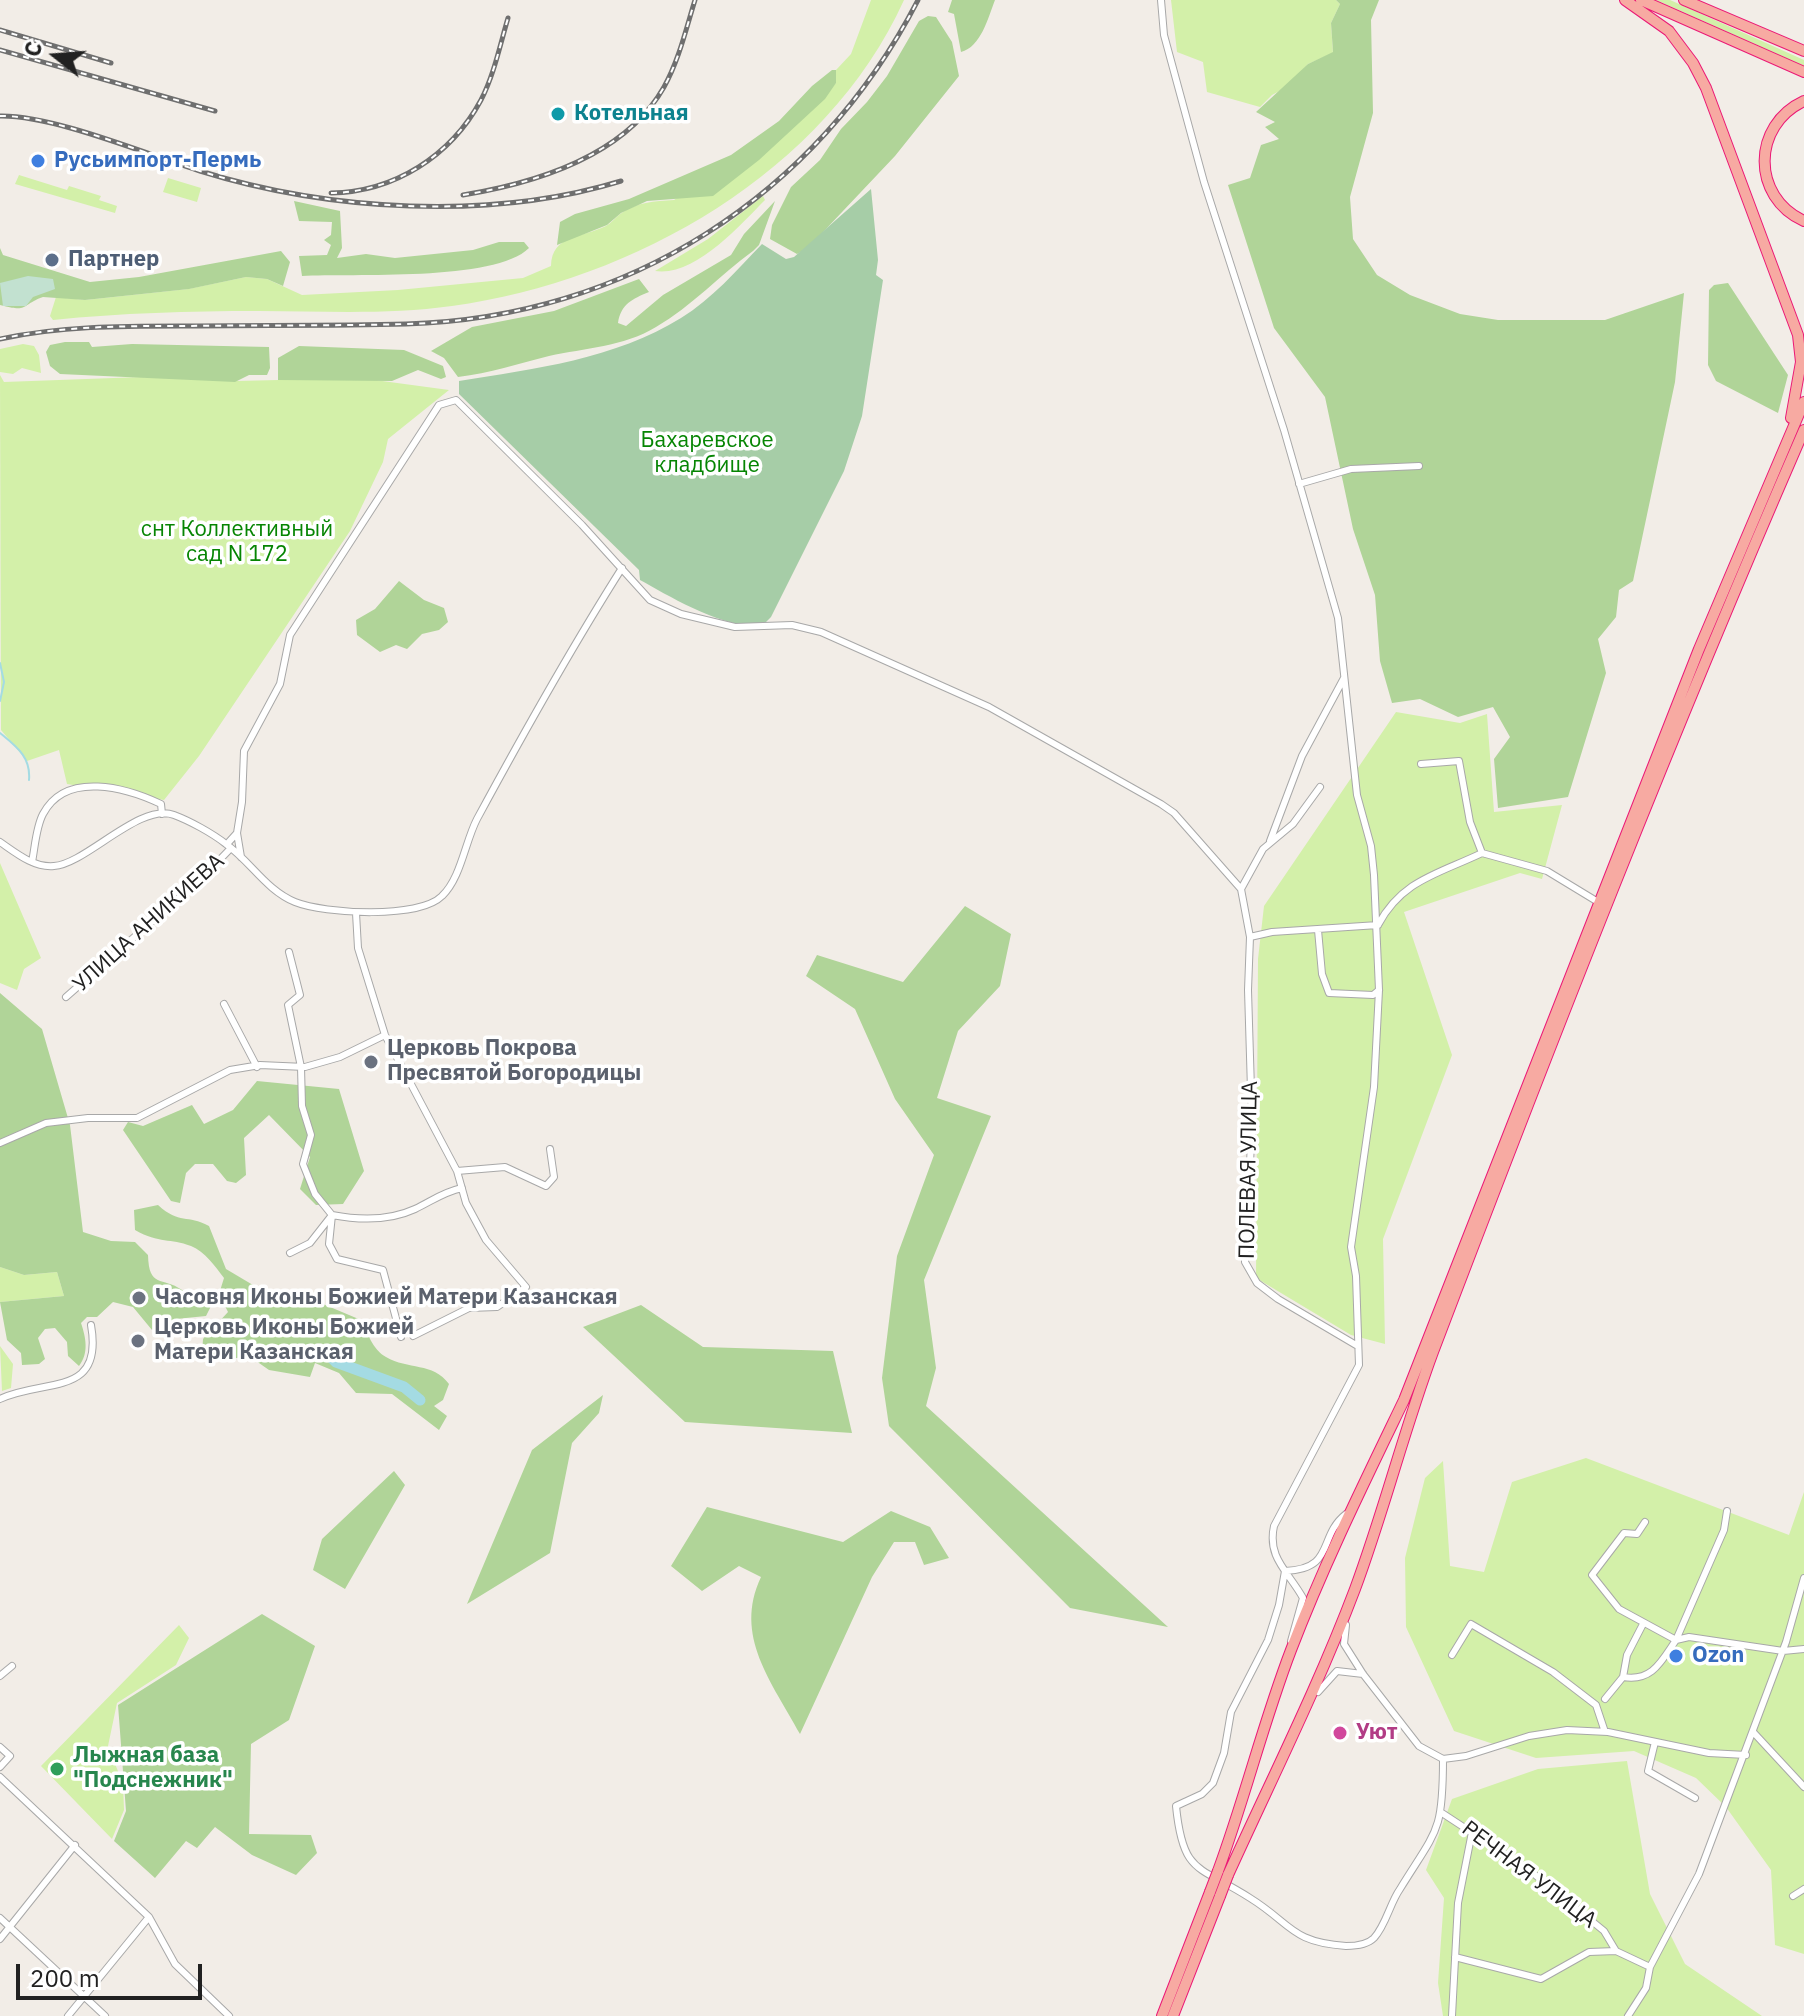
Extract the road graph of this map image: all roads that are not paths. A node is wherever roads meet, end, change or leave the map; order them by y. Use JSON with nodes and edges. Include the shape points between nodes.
{"nodes":[{"id":1,"x":1161,"y":0,"type":"edge"},
{"id":2,"x":1625,"y":0,"type":"edge"},
{"id":3,"x":1641,"y":0,"type":"edge"},
{"id":4,"x":1684,"y":0,"type":"edge"},
{"id":5,"x":1804,"y":51,"type":"edge"},
{"id":6,"x":1804,"y":72,"type":"edge"},
{"id":7,"x":1804,"y":101,"type":"edge"},
{"id":8,"x":1804,"y":221,"type":"edge"},
{"id":9,"x":1804,"y":402,"type":"edge"},
{"id":10,"x":1803,"y":434,"type":"edge"},
{"id":11,"x":1781,"y":457,"type":"junction"},
{"id":12,"x":1419,"y":466,"type":"dead end"},
{"id":13,"x":1299,"y":484,"type":"junction"},
{"id":14,"x":622,"y":568,"type":"junction"},
{"id":15,"x":1346,"y":675,"type":"junction"},
{"id":16,"x":1421,"y":764,"type":"dead end"},
{"id":17,"x":1320,"y":787,"type":"dead end"},
{"id":18,"x":162,"y":814,"type":"junction"},
{"id":19,"x":237,"y":833,"type":"junction"},
{"id":20,"x":1270,"y":841,"type":"junction"},
{"id":21,"x":0,"y":842,"type":"edge"},
{"id":22,"x":229,"y":846,"type":"junction"},
{"id":23,"x":1482,"y":853,"type":"junction"},
{"id":24,"x":241,"y":858,"type":"junction"},
{"id":25,"x":32,"y":862,"type":"junction"},
{"id":26,"x":1241,"y":889,"type":"junction"},
{"id":27,"x":1598,"y":902,"type":"junction"},
{"id":28,"x":356,"y":913,"type":"junction"},
{"id":29,"x":1378,"y":925,"type":"junction"},
{"id":30,"x":1318,"y":930,"type":"junction"},
{"id":31,"x":1250,"y":937,"type":"junction"},
{"id":32,"x":289,"y":952,"type":"dead end"},
{"id":33,"x":1379,"y":990,"type":"junction"},
{"id":34,"x":66,"y":997,"type":"dead end"},
{"id":35,"x":224,"y":1004,"type":"dead end"},
{"id":36,"x":385,"y":1035,"type":"junction"},
{"id":37,"x":257,"y":1067,"type":"junction"},
{"id":38,"x":301,"y":1067,"type":"junction"},
{"id":39,"x":0,"y":1143,"type":"edge"},
{"id":40,"x":550,"y":1149,"type":"dead end"},
{"id":41,"x":457,"y":1171,"type":"junction"},
{"id":42,"x":462,"y":1188,"type":"junction"},
{"id":43,"x":332,"y":1215,"type":"junction"},
{"id":44,"x":290,"y":1253,"type":"dead end"},
{"id":45,"x":91,"y":1325,"type":"dead end"},
{"id":46,"x":413,"y":1336,"type":"dead end"},
{"id":47,"x":401,"y":1337,"type":"dead end"},
{"id":48,"x":1356,"y":1345,"type":"junction"},
{"id":49,"x":0,"y":1399,"type":"edge"},
{"id":50,"x":1727,"y":1511,"type":"dead end"},
{"id":51,"x":1346,"y":1514,"type":"junction"},
{"id":52,"x":1645,"y":1522,"type":"dead end"},
{"id":53,"x":1285,"y":1571,"type":"junction"},
{"id":54,"x":1804,"y":1578,"type":"edge"},
{"id":55,"x":1353,"y":1594,"type":"junction"},
{"id":56,"x":1643,"y":1624,"type":"junction"},
{"id":57,"x":1676,"y":1640,"type":"junction"},
{"id":58,"x":1783,"y":1651,"type":"junction"},
{"id":59,"x":1803,"y":1651,"type":"edge"},
{"id":60,"x":1290,"y":1652,"type":"junction"},
{"id":61,"x":1452,"y":1655,"type":"dead end"},
{"id":62,"x":12,"y":1666,"type":"dead end"},
{"id":63,"x":1363,"y":1674,"type":"junction"},
{"id":64,"x":0,"y":1676,"type":"edge"},
{"id":65,"x":1623,"y":1677,"type":"junction"},
{"id":66,"x":1605,"y":1699,"type":"dead end"},
{"id":67,"x":1297,"y":1728,"type":"junction"},
{"id":68,"x":1605,"y":1732,"type":"junction"},
{"id":69,"x":1754,"y":1733,"type":"junction"},
{"id":70,"x":1655,"y":1742,"type":"junction"},
{"id":71,"x":0,"y":1747,"type":"edge"},
{"id":72,"x":1746,"y":1755,"type":"junction"},
{"id":73,"x":1443,"y":1759,"type":"junction"},
{"id":74,"x":0,"y":1767,"type":"edge"},
{"id":75,"x":0,"y":1777,"type":"edge"},
{"id":76,"x":1804,"y":1787,"type":"edge"},
{"id":77,"x":1695,"y":1798,"type":"dead end"},
{"id":78,"x":1442,"y":1813,"type":"junction"},
{"id":79,"x":1472,"y":1832,"type":"junction"},
{"id":80,"x":75,"y":1845,"type":"junction"},
{"id":81,"x":1223,"y":1873,"type":"junction"},
{"id":82,"x":1804,"y":1889,"type":"edge"},
{"id":83,"x":1215,"y":1894,"type":"junction"},
{"id":84,"x":1793,"y":1896,"type":"dead end"},
{"id":85,"x":149,"y":1917,"type":"junction"},
{"id":86,"x":0,"y":1918,"type":"edge"},
{"id":87,"x":10,"y":1927,"type":"junction"},
{"id":88,"x":0,"y":1939,"type":"edge"},
{"id":89,"x":1616,"y":1951,"type":"junction"},
{"id":90,"x":1455,"y":1957,"type":"junction"},
{"id":91,"x":1650,"y":1967,"type":"junction"},
{"id":92,"x":84,"y":1997,"type":"junction"},
{"id":93,"x":222,"y":2010,"type":"junction"},
{"id":94,"x":68,"y":2016,"type":"edge"},
{"id":95,"x":105,"y":2016,"type":"edge"},
{"id":96,"x":216,"y":2016,"type":"edge"},
{"id":97,"x":229,"y":2016,"type":"edge"},
{"id":98,"x":1162,"y":2016,"type":"edge"},
{"id":99,"x":1173,"y":2016,"type":"edge"},
{"id":100,"x":1452,"y":2016,"type":"edge"},
{"id":101,"x":1628,"y":2016,"type":"edge"}],
"edges":[{"from":1,"to":13,"type":"street","via":[[1164,35],[1204,182]]},
{"from":2,"to":11,"type":"highway","via":[[1669,31],[1693,63],[1785,296],[1801,362]]},
{"from":3,"to":6,"type":"highway"},
{"from":4,"to":5,"type":"highway"},
{"from":7,"to":8,"type":"highway","via":[[1778,119],[1763,159],[1774,196]]},
{"from":9,"to":11,"type":"highway"},
{"from":10,"to":55,"type":"highway","via":[[1667,753],[1419,1392]]},
{"from":11,"to":27,"type":"highway"},
{"from":12,"to":13,"type":"street","via":[[1351,469]]},
{"from":13,"to":15,"type":"street","via":[[1338,618]]},
{"from":14,"to":19,"type":"street","via":[[456,400],[439,405],[290,635],[280,684],[244,751]]},
{"from":14,"to":26,"type":"street","via":[[650,600],[681,614],[748,629],[792,625],[821,632],[989,707],[1174,813]]},
{"from":14,"to":28,"type":"street","via":[[515,748],[444,895],[417,907]]},
{"from":15,"to":20,"type":"street","via":[[1302,756]]},
{"from":15,"to":29,"type":"street","via":[[1357,795],[1371,846]]},
{"from":16,"to":23,"type":"street","via":[[1459,761],[1470,822]]},
{"from":17,"to":20,"type":"street","via":[[1293,824]]},
{"from":18,"to":22,"type":"street"},
{"from":18,"to":25,"type":"street","via":[[151,814],[56,867]]},
{"from":18,"to":25,"type":"street","via":[[161,804],[107,785],[70,792],[41,815]]},
{"from":19,"to":22,"type":"street","name":"УЛИЦА АНИКИЕВА"},
{"from":19,"to":24,"type":"street"},
{"from":20,"to":26,"type":"street"},
{"from":21,"to":25,"type":"street"},
{"from":22,"to":24,"type":"street"},
{"from":22,"to":34,"type":"street","name":"УЛИЦА АНИКИЕВА","via":[[205,875]]},
{"from":23,"to":27,"type":"street","via":[[1547,871]]},
{"from":23,"to":29,"type":"street","via":[[1403,889]]},
{"from":24,"to":28,"type":"street","via":[[266,884],[293,901]]},
{"from":26,"to":31,"type":"street","name":"ПОЛЕВАЯ УЛИЦА"},
{"from":27,"to":51,"type":"highway","via":[[1404,1400]]},
{"from":28,"to":36,"type":"street","via":[[358,948]]},
{"from":29,"to":30,"type":"street"},
{"from":29,"to":33,"type":"street"},
{"from":30,"to":31,"type":"street"},
{"from":30,"to":33,"type":"street","via":[[1329,993],[1373,995]]},
{"from":31,"to":48,"type":"street","name":"ПОЛЕВАЯ УЛИЦА","via":[[1252,1123],[1245,1262],[1257,1283],[1278,1299]]},
{"from":32,"to":38,"type":"street","via":[[300,995],[288,1005]]},
{"from":33,"to":48,"type":"street","via":[[1370,1130],[1351,1247]]},
{"from":35,"to":37,"type":"street"},
{"from":36,"to":38,"type":"street","via":[[340,1057]]},
{"from":36,"to":41,"type":"street"},
{"from":37,"to":38,"type":"street"},
{"from":37,"to":39,"type":"street","via":[[230,1070],[137,1118],[46,1123]]},
{"from":38,"to":43,"type":"street","via":[[302,1106],[311,1135],[303,1164],[315,1194]]},
{"from":40,"to":41,"type":"street","via":[[554,1177],[546,1186],[505,1167]]},
{"from":41,"to":42,"type":"street"},
{"from":42,"to":43,"type":"street","via":[[391,1216],[357,1220]]},
{"from":42,"to":46,"type":"street","via":[[486,1240],[526,1287],[497,1307],[469,1308]]},
{"from":43,"to":44,"type":"street","via":[[310,1243]]},
{"from":43,"to":47,"type":"street","via":[[329,1244],[337,1259],[383,1270]]},
{"from":45,"to":49,"type":"street","via":[[91,1361],[85,1373],[67,1383]]},
{"from":48,"to":53,"type":"street","via":[[1359,1365],[1350,1386],[1274,1526],[1274,1559]]},
{"from":50,"to":57,"type":"street","via":[[1724,1530]]},
{"from":51,"to":53,"type":"street","via":[[1321,1560],[1302,1570]]},
{"from":51,"to":60,"type":"highway"},
{"from":52,"to":56,"type":"street","via":[[1637,1534],[1624,1533],[1592,1575],[1619,1609]]},
{"from":53,"to":60,"type":"street","via":[[1303,1598]]},
{"from":53,"to":78,"type":"street","via":[[1268,1640],[1231,1712],[1213,1783],[1176,1806],[1189,1860],[1205,1875],[1259,1903],[1305,1940],[1357,1947],[1374,1939],[1431,1842]]},
{"from":54,"to":58,"type":"street"},
{"from":55,"to":63,"type":"street","via":[[1344,1644]]},
{"from":55,"to":67,"type":"highway"},
{"from":56,"to":57,"type":"street"},
{"from":56,"to":65,"type":"street","via":[[1627,1655]]},
{"from":57,"to":58,"type":"street","via":[[1689,1637]]},
{"from":57,"to":65,"type":"street","via":[[1656,1670],[1639,1679]]},
{"from":58,"to":59,"type":"street"},
{"from":58,"to":69,"type":"street"},
{"from":60,"to":81,"type":"highway"},
{"from":61,"to":68,"type":"street","via":[[1471,1624],[1553,1672],[1596,1705]]},
{"from":62,"to":64,"type":"street"},
{"from":63,"to":67,"type":"street","via":[[1346,1670],[1329,1676]]},
{"from":63,"to":73,"type":"street","via":[[1419,1746]]},
{"from":65,"to":66,"type":"street"},
{"from":67,"to":81,"type":"highway"},
{"from":68,"to":70,"type":"street"},
{"from":68,"to":73,"type":"street","via":[[1529,1736]]},
{"from":69,"to":72,"type":"street"},
{"from":69,"to":76,"type":"street"},
{"from":70,"to":72,"type":"street"},
{"from":70,"to":77,"type":"street","via":[[1648,1771]]},
{"from":71,"to":74,"type":"street","via":[[10,1756]]},
{"from":72,"to":91,"type":"street","via":[[1699,1874]]},
{"from":73,"to":78,"type":"street"},
{"from":75,"to":80,"type":"street"},
{"from":78,"to":79,"type":"street","name":"РЕЧНАЯ УЛИЦА"},
{"from":79,"to":89,"type":"street","name":"РЕЧНАЯ УЛИЦА","via":[[1604,1931]]},
{"from":79,"to":90,"type":"street","via":[[1458,1903]]},
{"from":80,"to":85,"type":"street"},
{"from":80,"to":87,"type":"street"},
{"from":81,"to":83,"type":"highway","bridge":true},
{"from":82,"to":84,"type":"street"},
{"from":83,"to":98,"type":"highway"},
{"from":83,"to":99,"type":"highway"},
{"from":85,"to":92,"type":"street"},
{"from":85,"to":93,"type":"street","via":[[175,1964]]},
{"from":86,"to":87,"type":"street"},
{"from":87,"to":88,"type":"street"},
{"from":87,"to":92,"type":"street"},
{"from":89,"to":90,"type":"street","via":[[1589,1952],[1541,1979]]},
{"from":89,"to":91,"type":"street","name":"РЕЧНАЯ УЛИЦА"},
{"from":90,"to":100,"type":"street"},
{"from":91,"to":101,"type":"street","via":[[1646,1988]]},
{"from":92,"to":94,"type":"street"},
{"from":92,"to":95,"type":"street"},
{"from":93,"to":96,"type":"street"},
{"from":93,"to":97,"type":"street"}]}
